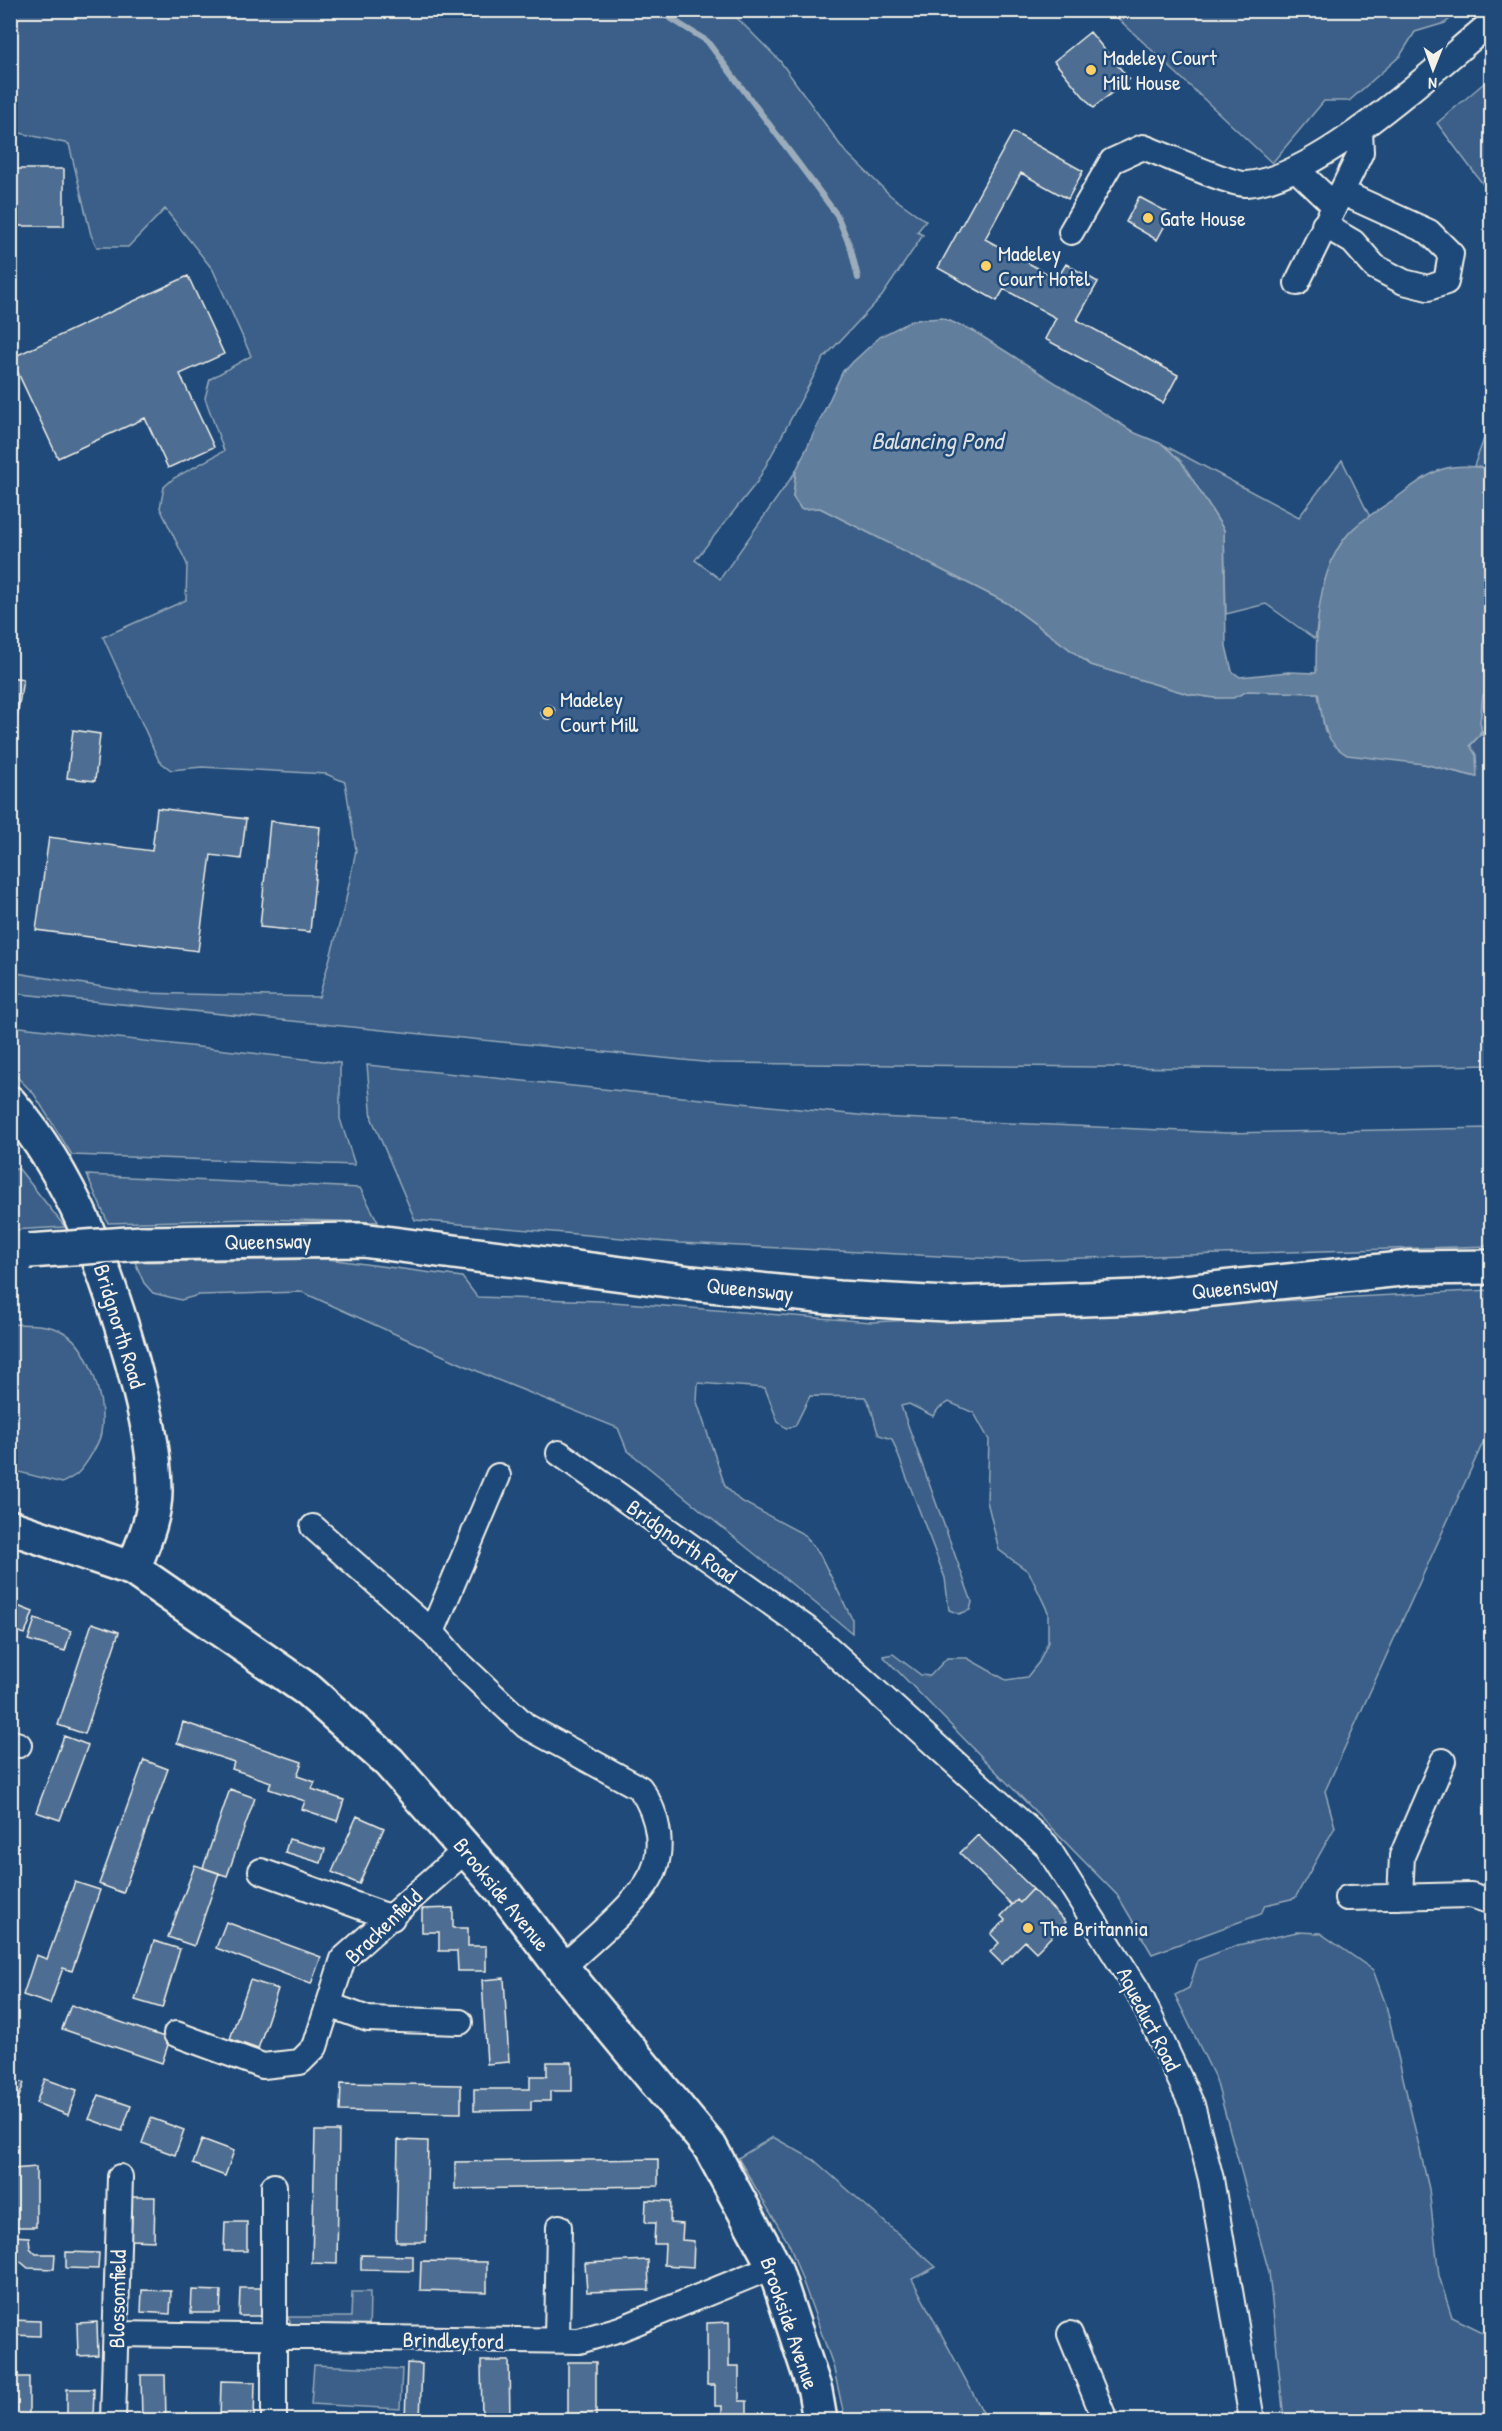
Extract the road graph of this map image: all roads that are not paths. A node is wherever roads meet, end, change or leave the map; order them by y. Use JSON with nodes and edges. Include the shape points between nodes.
{"nodes":[{"id":1,"x":1491,"y":22,"type":"edge"},
{"id":2,"x":1360,"y":129,"type":"junction"},
{"id":3,"x":1296,"y":169,"type":"junction"},
{"id":4,"x":1333,"y":207,"type":"junction"},
{"id":5,"x":1071,"y":232,"type":"dead end"},
{"id":6,"x":1297,"y":283,"type":"dead end"},
{"id":7,"x":10,"y":1103,"type":"edge"},
{"id":8,"x":20,"y":1251,"type":"edge"},
{"id":9,"x":1491,"y":1267,"type":"edge"},
{"id":10,"x":559,"y":1453,"type":"dead end"},
{"id":11,"x":498,"y":1476,"type":"dead end"},
{"id":12,"x":10,"y":1527,"type":"edge"},
{"id":13,"x":313,"y":1527,"type":"dead end"},
{"id":14,"x":133,"y":1569,"type":"junction"},
{"id":15,"x":806,"y":1628,"type":"joint"},
{"id":16,"x":432,"y":1632,"type":"junction"},
{"id":17,"x":1443,"y":1761,"type":"dead end"},
{"id":18,"x":467,"y":1849,"type":"junction"},
{"id":19,"x":261,"y":1871,"type":"dead end"},
{"id":20,"x":1400,"y":1897,"type":"junction"},
{"id":21,"x":1347,"y":1898,"type":"dead end"},
{"id":22,"x":1491,"y":1902,"type":"edge"},
{"id":23,"x":392,"y":1917,"type":"junction"},
{"id":24,"x":562,"y":1968,"type":"junction"},
{"id":25,"x":328,"y":2005,"type":"junction"},
{"id":26,"x":460,"y":2022,"type":"dead end"},
{"id":27,"x":176,"y":2034,"type":"dead end"},
{"id":28,"x":120,"y":2177,"type":"dead end"},
{"id":29,"x":274,"y":2186,"type":"dead end"},
{"id":30,"x":559,"y":2227,"type":"dead end"},
{"id":31,"x":774,"y":2266,"type":"junction"},
{"id":32,"x":117,"y":2334,"type":"junction"},
{"id":33,"x":1070,"y":2334,"type":"dead end"},
{"id":34,"x":273,"y":2336,"type":"junction"},
{"id":35,"x":557,"y":2340,"type":"junction"},
{"id":36,"x":113,"y":2421,"type":"edge"},
{"id":37,"x":274,"y":2421,"type":"edge"},
{"id":38,"x":820,"y":2421,"type":"edge"},
{"id":39,"x":1105,"y":2421,"type":"edge"},
{"id":40,"x":1252,"y":2421,"type":"edge"}],
"edges":[{"from":1,"to":2,"type":"street"},
{"from":2,"to":3,"type":"street"},
{"from":2,"to":4,"type":"street","via":[[1361,152]]},
{"from":3,"to":4,"type":"street"},
{"from":3,"to":5,"type":"street","via":[[1245,184],[1143,147],[1112,161]]},
{"from":4,"to":6,"type":"street"},
{"from":7,"to":14,"type":"street","name":"Bridgnorth Road","via":[[46,1150],[80,1214],[106,1275],[134,1370],[155,1490],[149,1528]]},
{"from":8,"to":9,"type":"street","name":"Queensway","bridge":true,"via":[[142,1243],[362,1240],[690,1283],[945,1304],[1138,1298],[1410,1268]]},
{"from":10,"to":15,"type":"street","name":"Bridgnorth Road"},
{"from":11,"to":16,"type":"street"},
{"from":12,"to":14,"type":"street","name":"Brookside Avenue"},
{"from":13,"to":16,"type":"street"},
{"from":14,"to":18,"type":"street","name":"Brookside Avenue","via":[[308,1690],[343,1719],[389,1762]]},
{"from":15,"to":40,"type":"street","name":"Aqueduct Road","via":[[1046,1845],[1138,1991],[1195,2115],[1211,2179]]},
{"from":16,"to":24,"type":"street","via":[[526,1726],[640,1788],[654,1811],[657,1853],[648,1883]]},
{"from":17,"to":20,"type":"street","via":[[1402,1856]]},
{"from":18,"to":23,"type":"street","name":"Brackenfield"},
{"from":18,"to":24,"type":"street","name":"Brookside Avenue"},
{"from":19,"to":23,"type":"street"},
{"from":20,"to":21,"type":"street"},
{"from":20,"to":22,"type":"street","via":[[1471,1895]]},
{"from":23,"to":25,"type":"street","name":"Brackenfield","via":[[343,1959]]},
{"from":24,"to":31,"type":"street","name":"Brookside Avenue","via":[[710,2147]]},
{"from":25,"to":26,"type":"street","via":[[368,2019]]},
{"from":25,"to":27,"type":"street","name":"Brackenfield","via":[[315,2047],[300,2062],[263,2066]]},
{"from":28,"to":32,"type":"street","name":"Blossomfield"},
{"from":29,"to":34,"type":"street"},
{"from":30,"to":35,"type":"street"},
{"from":31,"to":35,"type":"street","name":"Brindleyford","via":[[620,2329],[579,2341]]},
{"from":31,"to":38,"type":"street","name":"Brookside Avenue","via":[[815,2391]]},
{"from":32,"to":34,"type":"street","name":"Brindleyford"},
{"from":32,"to":36,"type":"street","name":"Blossomfield"},
{"from":33,"to":39,"type":"street"},
{"from":34,"to":35,"type":"street","name":"Brindleyford"},
{"from":34,"to":37,"type":"street"}]}
